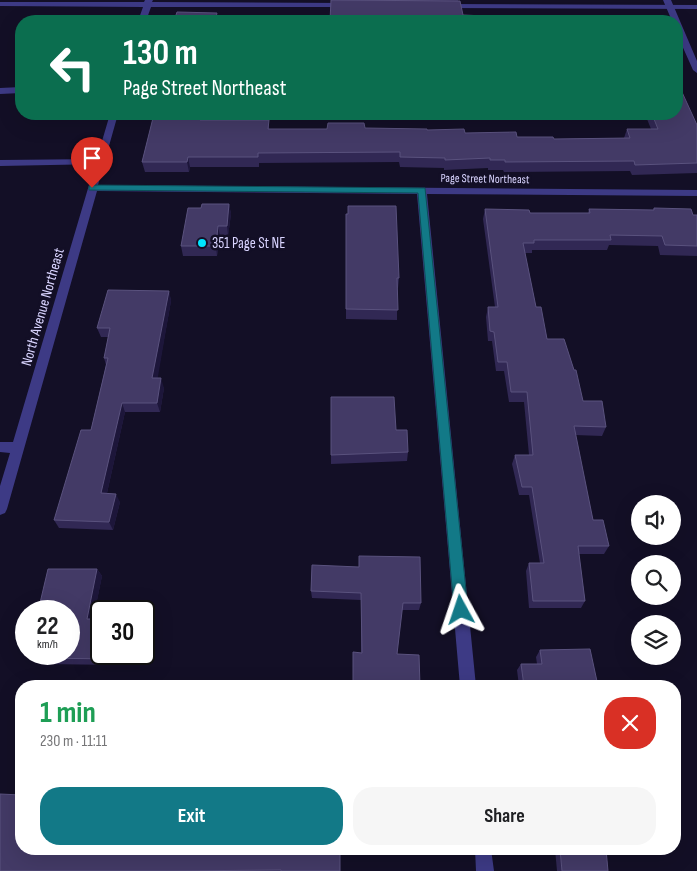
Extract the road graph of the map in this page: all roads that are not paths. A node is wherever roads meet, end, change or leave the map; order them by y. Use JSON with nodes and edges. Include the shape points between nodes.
{"nodes":[{"id":1,"x":148,"y":2,"type":"edge"},
{"id":2,"x":668,"y":3,"type":"edge"},
{"id":3,"x":0,"y":4,"type":"edge"},
{"id":4,"x":355,"y":5,"type":"edge"},
{"id":5,"x":434,"y":6,"type":"edge"},
{"id":6,"x":697,"y":7,"type":"edge"},
{"id":7,"x":144,"y":15,"type":"edge"},
{"id":8,"x":673,"y":15,"type":"edge"},
{"id":9,"x":683,"y":38,"type":"edge"},
{"id":10,"x":697,"y":70,"type":"edge"},
{"id":11,"x":0,"y":90,"type":"edge"},
{"id":12,"x":15,"y":90,"type":"edge"},
{"id":13,"x":112,"y":120,"type":"edge"},
{"id":14,"x":100,"y":162,"type":"junction"},
{"id":15,"x":0,"y":163,"type":"edge"},
{"id":16,"x":92,"y":188,"type":"junction"},
{"id":17,"x":422,"y":190,"type":"junction"},
{"id":18,"x":697,"y":193,"type":"edge"},
{"id":19,"x":0,"y":448,"type":"edge"},
{"id":20,"x":18,"y":448,"type":"junction"},
{"id":21,"x":0,"y":509,"type":"edge"},
{"id":22,"x":467,"y":680,"type":"edge"},
{"id":23,"x":484,"y":855,"type":"edge"},
{"id":24,"x":485,"y":871,"type":"edge"}],
"edges":[{"from":1,"to":3,"type":"street"},
{"from":1,"to":4,"type":"street"},
{"from":1,"to":7,"type":"street"},
{"from":2,"to":5,"type":"street"},
{"from":2,"to":6,"type":"street"},
{"from":2,"to":8,"type":"street"},
{"from":9,"to":10,"type":"street"},
{"from":11,"to":12,"type":"street"},
{"from":13,"to":14,"type":"street","name":"North Avenue Northeast"},
{"from":14,"to":15,"type":"street"},
{"from":14,"to":16,"type":"street","name":"North Avenue Northeast"},
{"from":16,"to":17,"type":"street","name":"Page Street Northeast"},
{"from":16,"to":20,"type":"street","name":"North Avenue Northeast"},
{"from":17,"to":18,"type":"street","name":"Page Street Northeast"},
{"from":17,"to":22,"type":"street"},
{"from":19,"to":20,"type":"street"},
{"from":20,"to":21,"type":"street","name":"North Avenue Northeast"},
{"from":23,"to":24,"type":"street"}]}
